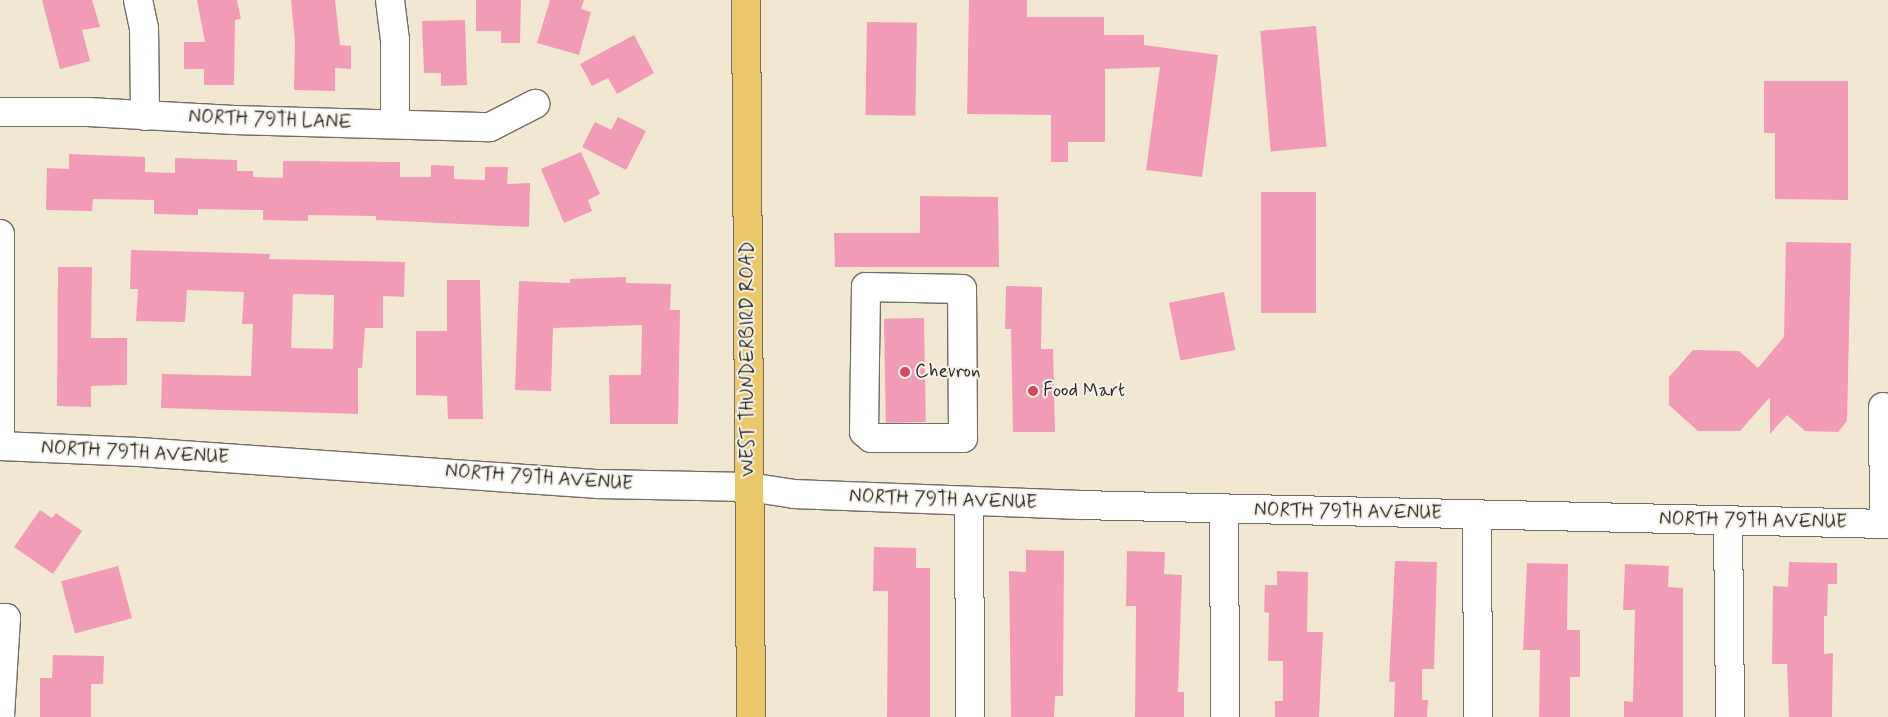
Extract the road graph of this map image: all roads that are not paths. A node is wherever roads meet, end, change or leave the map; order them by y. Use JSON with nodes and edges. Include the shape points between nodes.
{"nodes":[{"id":1,"x":138,"y":0,"type":"edge"},
{"id":2,"x":390,"y":0,"type":"edge"},
{"id":3,"x":746,"y":0,"type":"edge"},
{"id":4,"x":535,"y":104,"type":"dead end"},
{"id":5,"x":0,"y":112,"type":"edge"},
{"id":6,"x":145,"y":116,"type":"junction"},
{"id":7,"x":395,"y":123,"type":"junction"},
{"id":8,"x":0,"y":234,"type":"edge"},
{"id":9,"x":866,"y":287,"type":"joint"},
{"id":10,"x":1884,"y":407,"type":"dead end"},
{"id":11,"x":0,"y":446,"type":"edge"},
{"id":12,"x":748,"y":487,"type":"junction"},
{"id":13,"x":969,"y":500,"type":"junction"},
{"id":14,"x":1224,"y":509,"type":"junction"},
{"id":15,"x":1477,"y":515,"type":"junction"},
{"id":16,"x":1728,"y":521,"type":"junction"},
{"id":17,"x":1886,"y":524,"type":"edge"},
{"id":18,"x":3,"y":618,"type":"edge"},
{"id":19,"x":0,"y":717,"type":"edge"},
{"id":20,"x":751,"y":717,"type":"edge"},
{"id":21,"x":970,"y":717,"type":"edge"},
{"id":22,"x":1225,"y":717,"type":"edge"},
{"id":23,"x":1478,"y":717,"type":"edge"},
{"id":24,"x":1730,"y":717,"type":"edge"}],
"edges":[{"from":1,"to":6,"type":"street","via":[[144,28]]},
{"from":2,"to":7,"type":"street"},
{"from":3,"to":12,"type":"main road","name":"WEST THUNDERBIRD ROAD"},
{"from":4,"to":7,"type":"street","name":"NORTH 79TH LANE","via":[[490,127]]},
{"from":5,"to":6,"type":"street","name":"NORTH 79TH LANE"},
{"from":6,"to":7,"type":"street","name":"NORTH 79TH LANE"},
{"from":8,"to":11,"type":"street"},
{"from":9,"to":9,"type":"street","via":[[962,290],[963,438],[867,436]]},
{"from":10,"to":17,"type":"street"},
{"from":11,"to":12,"type":"street","name":"NORTH 79TH AVENUE","via":[[139,452],[599,484]]},
{"from":12,"to":13,"type":"street","name":"NORTH 79TH AVENUE","via":[[794,494]]},
{"from":12,"to":20,"type":"main road","name":"WEST THUNDERBIRD ROAD"},
{"from":13,"to":14,"type":"street","name":"NORTH 79TH AVENUE"},
{"from":13,"to":21,"type":"street"},
{"from":14,"to":15,"type":"street","name":"NORTH 79TH AVENUE"},
{"from":14,"to":22,"type":"street"},
{"from":15,"to":16,"type":"street","name":"NORTH 79TH AVENUE"},
{"from":15,"to":23,"type":"street"},
{"from":16,"to":17,"type":"street","name":"NORTH 79TH AVENUE"},
{"from":16,"to":24,"type":"street"},
{"from":18,"to":19,"type":"street"}]}
